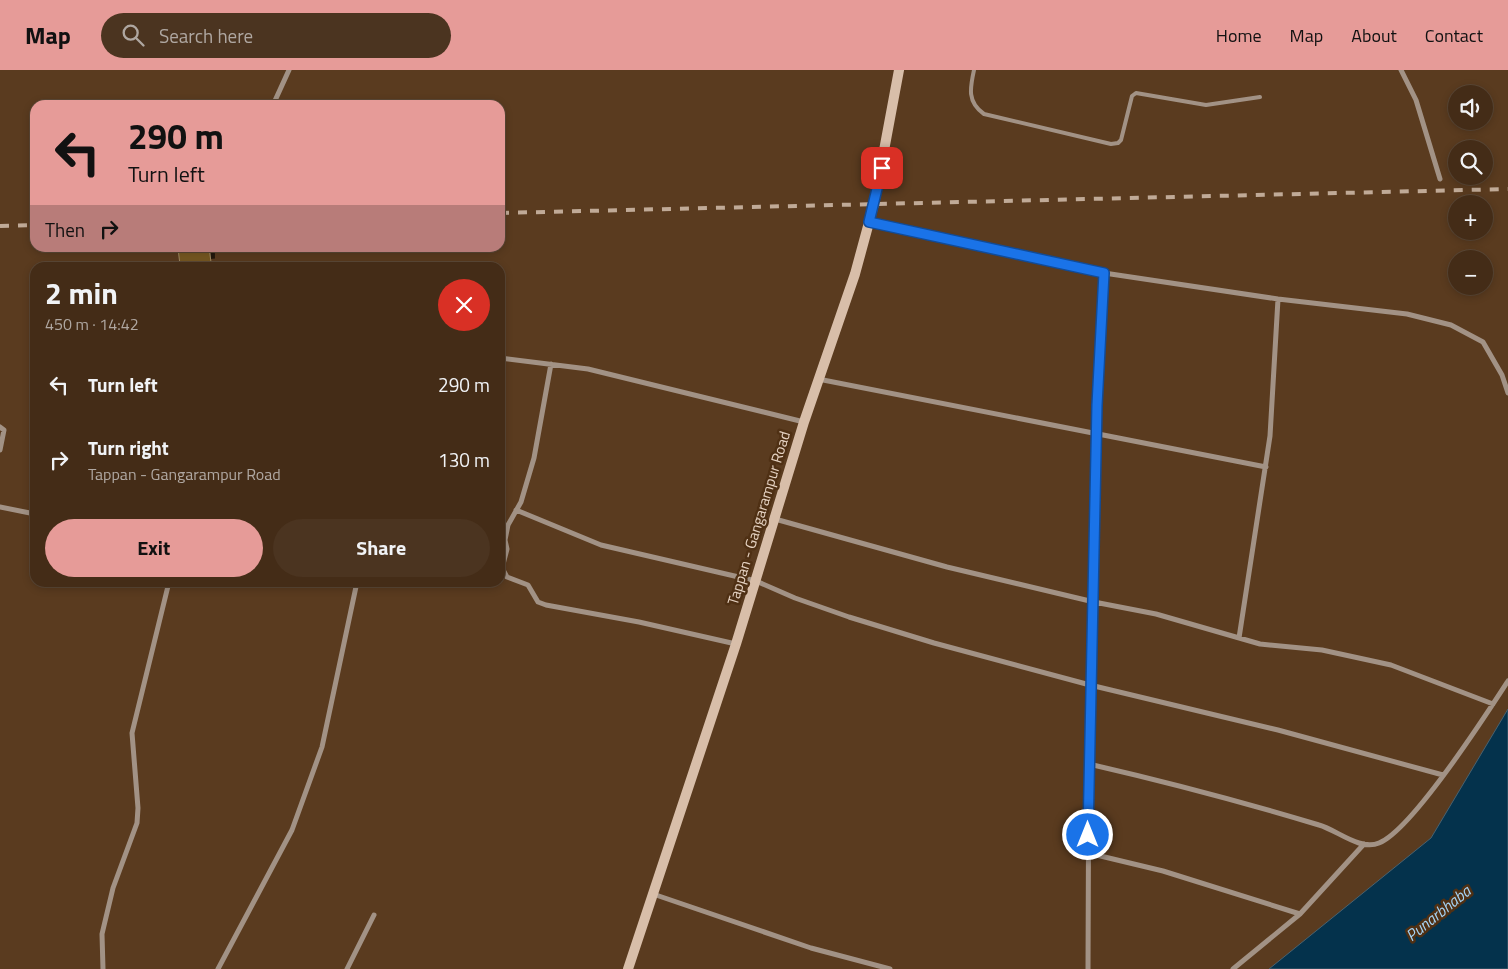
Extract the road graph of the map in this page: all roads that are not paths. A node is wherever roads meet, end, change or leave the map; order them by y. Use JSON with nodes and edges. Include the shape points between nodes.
{"nodes":[{"id":1,"x":289,"y":70,"type":"edge"},
{"id":2,"x":899,"y":70,"type":"edge"},
{"id":3,"x":974,"y":70,"type":"edge"},
{"id":4,"x":1401,"y":70,"type":"edge"},
{"id":5,"x":1260,"y":97,"type":"dead end"},
{"id":6,"x":275,"y":100,"type":"edge"},
{"id":7,"x":1440,"y":179,"type":"dead end"},
{"id":8,"x":869,"y":222,"type":"junction"},
{"id":9,"x":1104,"y":273,"type":"junction"},
{"id":10,"x":1278,"y":299,"type":"junction"},
{"id":11,"x":505,"y":359,"type":"edge"},
{"id":12,"x":551,"y":364,"type":"junction"},
{"id":13,"x":818,"y":379,"type":"junction"},
{"id":14,"x":1508,"y":393,"type":"edge"},
{"id":15,"x":804,"y":422,"type":"junction"},
{"id":16,"x":0,"y":427,"type":"edge"},
{"id":17,"x":1097,"y":435,"type":"junction"},
{"id":18,"x":0,"y":450,"type":"edge"},
{"id":19,"x":1266,"y":467,"type":"junction"},
{"id":20,"x":0,"y":507,"type":"edge"},
{"id":21,"x":516,"y":510,"type":"junction"},
{"id":22,"x":30,"y":513,"type":"edge"},
{"id":23,"x":775,"y":519,"type":"junction"},
{"id":24,"x":506,"y":545,"type":"joint"},
{"id":25,"x":505,"y":554,"type":"edge"},
{"id":26,"x":505,"y":575,"type":"edge"},
{"id":27,"x":756,"y":581,"type":"junction"},
{"id":28,"x":168,"y":587,"type":"edge"},
{"id":29,"x":356,"y":587,"type":"edge"},
{"id":30,"x":1094,"y":602,"type":"junction"},
{"id":31,"x":1239,"y":638,"type":"junction"},
{"id":32,"x":736,"y":644,"type":"junction"},
{"id":33,"x":1508,"y":681,"type":"edge"},
{"id":34,"x":1090,"y":685,"type":"junction"},
{"id":35,"x":1493,"y":704,"type":"junction"},
{"id":36,"x":1089,"y":764,"type":"junction"},
{"id":37,"x":1443,"y":775,"type":"junction"},
{"id":38,"x":1364,"y":844,"type":"junction"},
{"id":39,"x":1088,"y":853,"type":"junction"},
{"id":40,"x":653,"y":894,"type":"junction"},
{"id":41,"x":1300,"y":914,"type":"junction"},
{"id":42,"x":374,"y":915,"type":"dead end"},
{"id":43,"x":103,"y":969,"type":"edge"},
{"id":44,"x":218,"y":969,"type":"edge"},
{"id":45,"x":347,"y":969,"type":"edge"},
{"id":46,"x":628,"y":969,"type":"edge"},
{"id":47,"x":890,"y":969,"type":"edge"},
{"id":48,"x":1088,"y":969,"type":"edge"},
{"id":49,"x":1233,"y":969,"type":"edge"}],
"edges":[{"from":1,"to":6,"type":"street"},
{"from":2,"to":8,"type":"main road","name":"Tappan - Gangarampur Road","via":[[886,150]]},
{"from":3,"to":5,"type":"lane","via":[[970,92],[976,108],[984,114],[1111,144],[1121,140],[1132,96],[1136,93],[1206,105]]},
{"from":4,"to":7,"type":"street","via":[[1416,100]]},
{"from":8,"to":9,"type":"street"},
{"from":8,"to":13,"type":"main road","name":"Tappan - Gangarampur Road","via":[[855,274]]},
{"from":9,"to":10,"type":"street"},
{"from":9,"to":17,"type":"street"},
{"from":10,"to":14,"type":"street","via":[[1407,314],[1451,325],[1482,342],[1502,375]]},
{"from":10,"to":19,"type":"street"},
{"from":11,"to":12,"type":"street"},
{"from":12,"to":15,"type":"street","via":[[588,369]]},
{"from":12,"to":21,"type":"street","via":[[534,458]]},
{"from":13,"to":15,"type":"main road","name":"Tappan - Gangarampur Road"},
{"from":13,"to":17,"type":"street"},
{"from":15,"to":23,"type":"main road","name":"Tappan - Gangarampur Road"},
{"from":16,"to":18,"type":"street","via":[[4,435]]},
{"from":17,"to":19,"type":"street"},
{"from":17,"to":30,"type":"street"},
{"from":19,"to":31,"type":"street"},
{"from":20,"to":22,"type":"street"},
{"from":21,"to":24,"type":"street","via":[[508,525]]},
{"from":21,"to":27,"type":"street","via":[[601,545]]},
{"from":23,"to":27,"type":"main road","name":"Tappan - Gangarampur Road"},
{"from":23,"to":30,"type":"street","via":[[948,567]]},
{"from":24,"to":25,"type":"street"},
{"from":26,"to":32,"type":"street","via":[[528,586],[538,602]]},
{"from":27,"to":32,"type":"main road","name":"Tappan - Gangarampur Road"},
{"from":27,"to":34,"type":"street","via":[[795,598],[888,629]]},
{"from":28,"to":43,"type":"street","via":[[132,733],[137,823],[113,888],[102,934]]},
{"from":29,"to":44,"type":"street","via":[[322,747],[292,830]]},
{"from":30,"to":31,"type":"street","via":[[1156,614]]},
{"from":30,"to":34,"type":"street"},
{"from":31,"to":35,"type":"street","via":[[1260,644],[1341,653],[1391,665]]},
{"from":32,"to":40,"type":"main road","name":"Tappan - Gangarampur Road"},
{"from":33,"to":35,"type":"street"},
{"from":34,"to":36,"type":"street"},
{"from":34,"to":37,"type":"street","via":[[1278,730]]},
{"from":35,"to":37,"type":"street"},
{"from":36,"to":38,"type":"street","via":[[1309,821]]},
{"from":36,"to":39,"type":"street"},
{"from":37,"to":38,"type":"street","via":[[1392,835],[1377,844]]},
{"from":38,"to":41,"type":"street"},
{"from":39,"to":41,"type":"street","via":[[1163,871]]},
{"from":39,"to":48,"type":"street"},
{"from":40,"to":46,"type":"main road","name":"Tappan - Gangarampur Road"},
{"from":40,"to":47,"type":"street","via":[[811,948]]},
{"from":41,"to":49,"type":"street"},
{"from":42,"to":45,"type":"street"}]}
